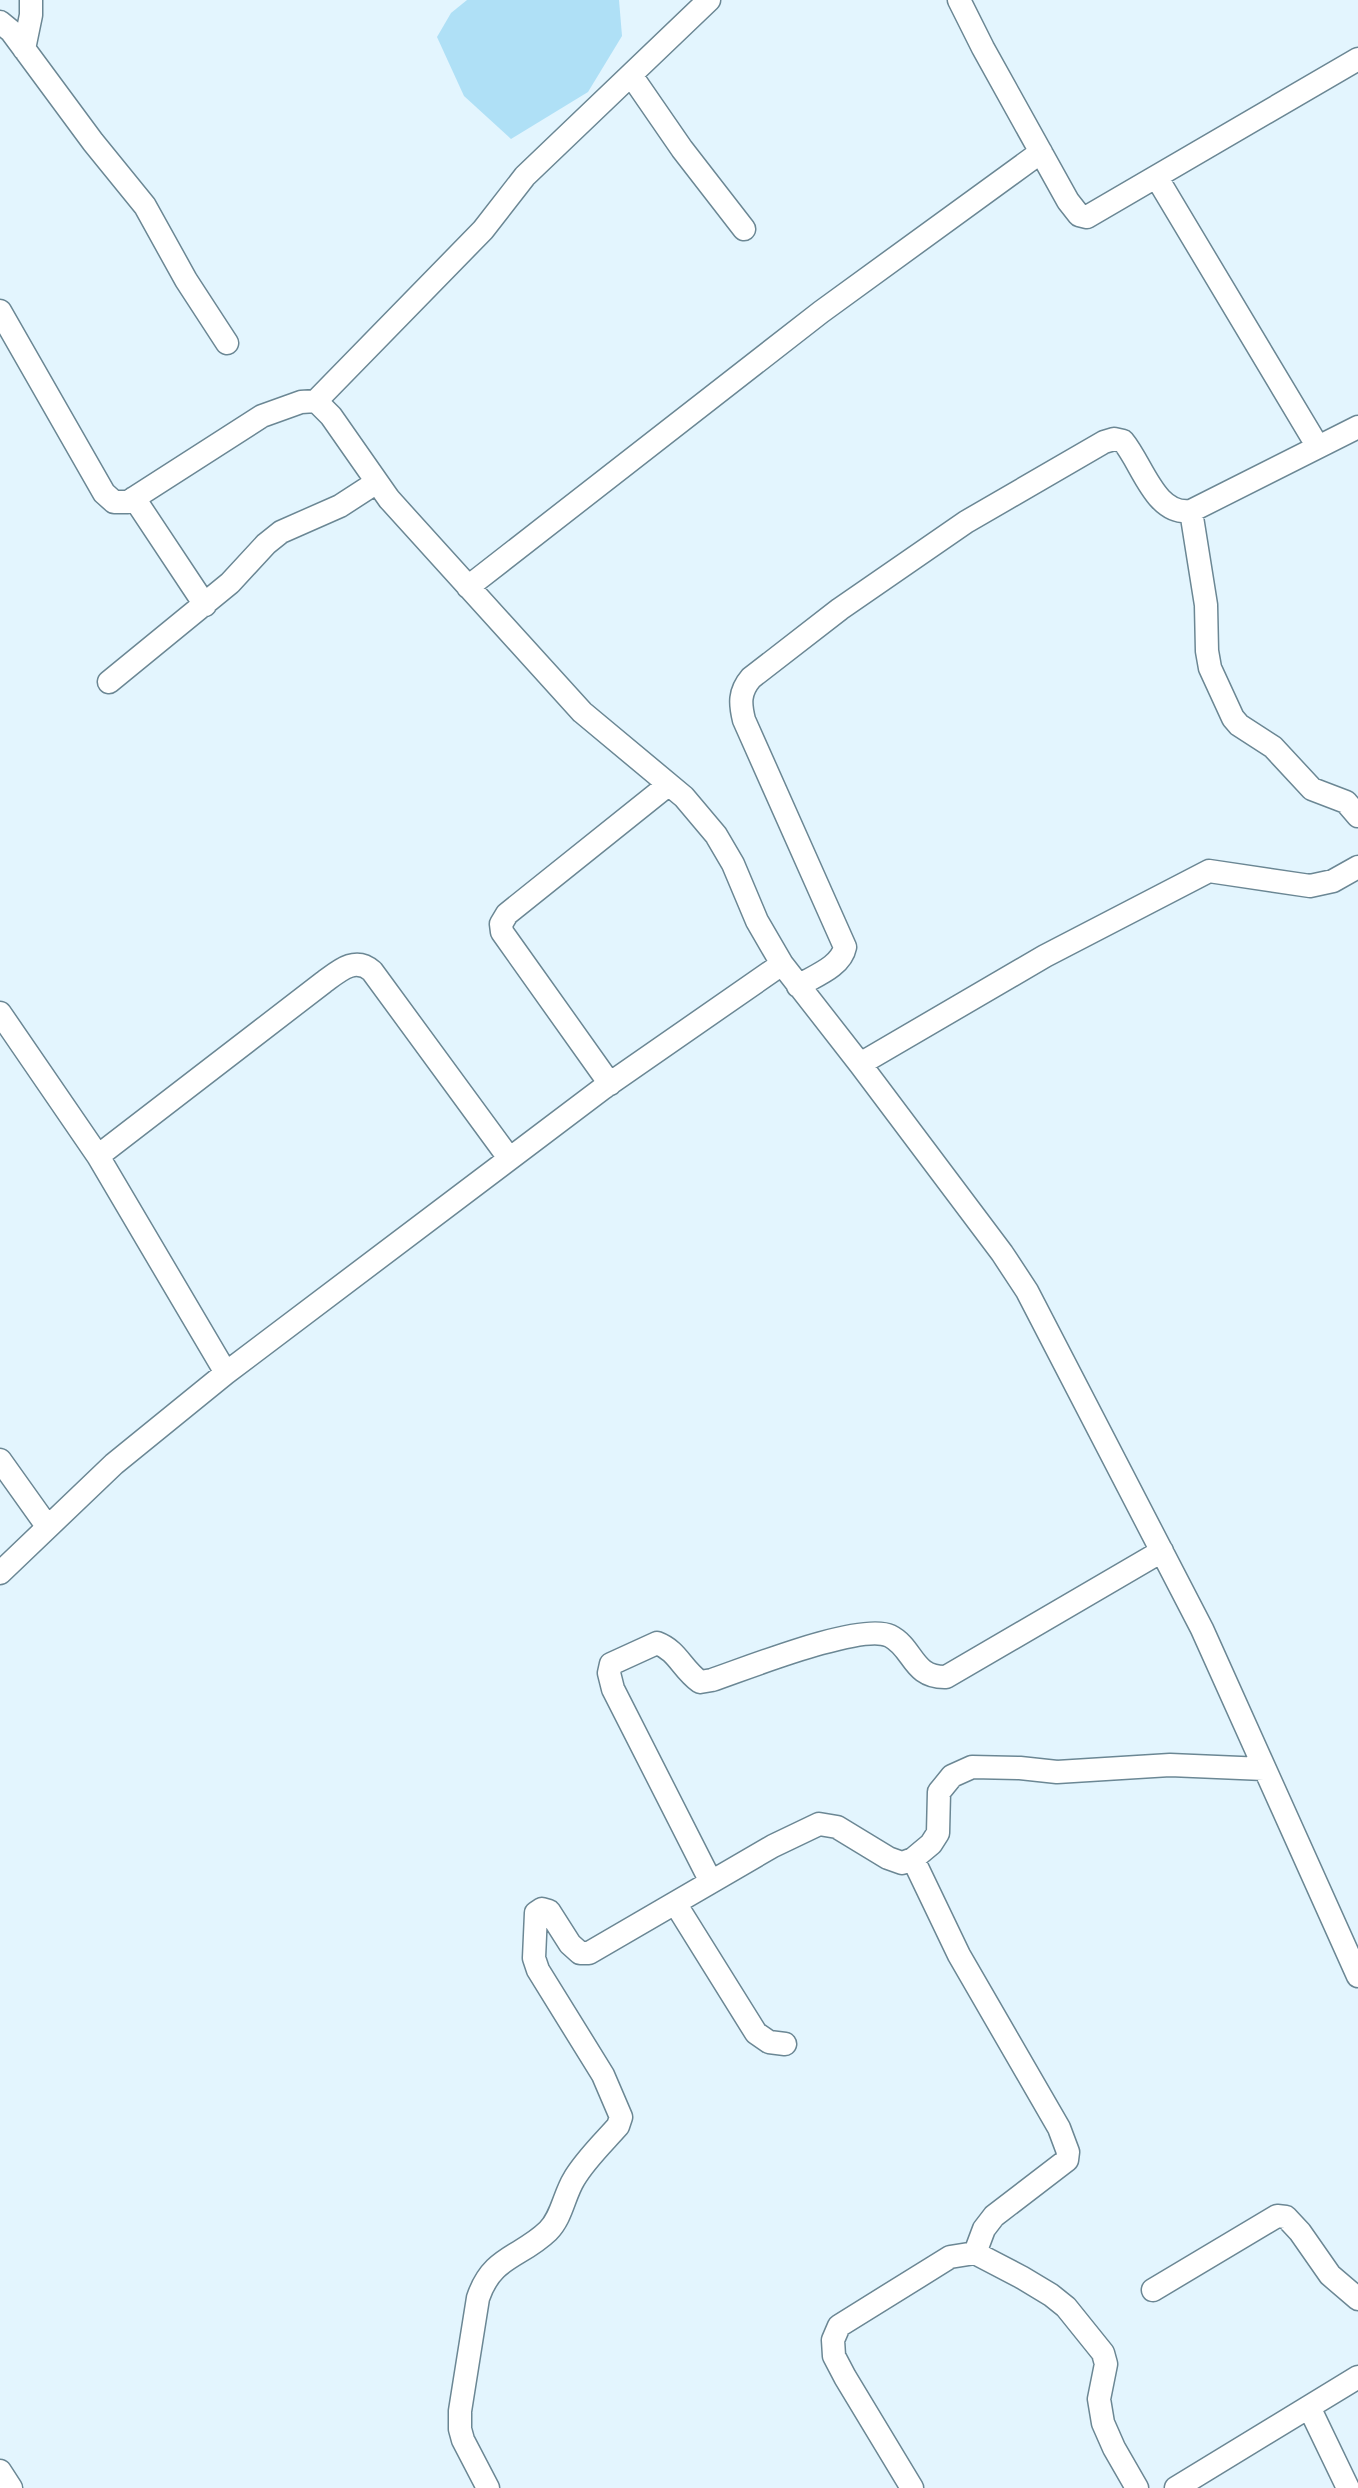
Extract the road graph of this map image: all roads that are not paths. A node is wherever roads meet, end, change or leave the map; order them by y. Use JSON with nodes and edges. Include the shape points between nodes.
{"nodes":[{"id":1,"x":30,"y":0,"type":"edge"},
{"id":2,"x":709,"y":0,"type":"edge"},
{"id":3,"x":959,"y":0,"type":"edge"},
{"id":4,"x":0,"y":22,"type":"edge"},
{"id":5,"x":24,"y":49,"type":"junction"},
{"id":6,"x":1358,"y":59,"type":"edge"},
{"id":7,"x":631,"y":75,"type":"junction"},
{"id":8,"x":1041,"y":152,"type":"junction"},
{"id":9,"x":1157,"y":178,"type":"junction"},
{"id":10,"x":744,"y":229,"type":"dead end"},
{"id":11,"x":0,"y":311,"type":"edge"},
{"id":12,"x":227,"y":344,"type":"dead end"},
{"id":13,"x":316,"y":401,"type":"junction"},
{"id":14,"x":1358,"y":427,"type":"edge"},
{"id":15,"x":1318,"y":447,"type":"junction"},
{"id":16,"x":377,"y":482,"type":"junction"},
{"id":17,"x":134,"y":498,"type":"junction"},
{"id":18,"x":1191,"y":511,"type":"junction"},
{"id":19,"x":468,"y":587,"type":"junction"},
{"id":20,"x":205,"y":605,"type":"junction"},
{"id":21,"x":109,"y":682,"type":"dead end"},
{"id":22,"x":668,"y":785,"type":"junction"},
{"id":23,"x":1358,"y":816,"type":"edge"},
{"id":24,"x":1358,"y":867,"type":"edge"},
{"id":25,"x":782,"y":964,"type":"junction"},
{"id":26,"x":798,"y":986,"type":"junction"},
{"id":27,"x":0,"y":1013,"type":"edge"},
{"id":28,"x":860,"y":1064,"type":"junction"},
{"id":29,"x":610,"y":1084,"type":"junction"},
{"id":30,"x":98,"y":1156,"type":"junction"},
{"id":31,"x":509,"y":1158,"type":"junction"},
{"id":32,"x":226,"y":1372,"type":"junction"},
{"id":33,"x":0,"y":1460,"type":"edge"},
{"id":34,"x":47,"y":1526,"type":"junction"},
{"id":35,"x":1162,"y":1551,"type":"junction"},
{"id":36,"x":0,"y":1572,"type":"edge"},
{"id":37,"x":1264,"y":1769,"type":"junction"},
{"id":38,"x":913,"y":1859,"type":"junction"},
{"id":39,"x":711,"y":1882,"type":"junction"},
{"id":40,"x":675,"y":1903,"type":"junction"},
{"id":41,"x":1358,"y":1976,"type":"edge"},
{"id":42,"x":784,"y":2044,"type":"dead end"},
{"id":43,"x":975,"y":2253,"type":"junction"},
{"id":44,"x":1153,"y":2290,"type":"dead end"},
{"id":45,"x":1358,"y":2299,"type":"edge"},
{"id":46,"x":1358,"y":2377,"type":"edge"},
{"id":47,"x":1309,"y":2407,"type":"junction"},
{"id":48,"x":0,"y":2471,"type":"edge"},
{"id":49,"x":11,"y":2488,"type":"edge"},
{"id":50,"x":488,"y":2488,"type":"edge"},
{"id":51,"x":912,"y":2488,"type":"edge"},
{"id":52,"x":1137,"y":2488,"type":"edge"},
{"id":53,"x":1176,"y":2488,"type":"edge"},
{"id":54,"x":1348,"y":2488,"type":"edge"}],
"edges":[{"from":1,"to":5,"type":"street","via":[[31,15]]},
{"from":2,"to":7,"type":"street"},
{"from":3,"to":8,"type":"street"},
{"from":4,"to":5,"type":"street"},
{"from":5,"to":12,"type":"street","via":[[145,206],[186,280]]},
{"from":6,"to":9,"type":"street"},
{"from":7,"to":10,"type":"street","via":[[682,149]]},
{"from":7,"to":13,"type":"street","via":[[526,176],[483,230]]},
{"from":8,"to":9,"type":"street","via":[[1073,208],[1079,215],[1087,217]]},
{"from":8,"to":19,"type":"street","via":[[821,312]]},
{"from":9,"to":15,"type":"street"},
{"from":11,"to":17,"type":"street","via":[[104,493],[114,502],[128,502]]},
{"from":13,"to":16,"type":"street","via":[[331,416]]},
{"from":13,"to":17,"type":"street","via":[[301,402],[262,416]]},
{"from":14,"to":15,"type":"street"},
{"from":15,"to":18,"type":"street"},
{"from":16,"to":19,"type":"street"},
{"from":16,"to":20,"type":"street","via":[[340,506],[280,532]]},
{"from":17,"to":20,"type":"street"},
{"from":18,"to":23,"type":"street","via":[[1206,605],[1210,668],[1233,718],[1273,747],[1312,789],[1346,802]]},
{"from":18,"to":26,"type":"street","via":[[1181,512],[1162,502],[1123,441],[1104,442],[966,522],[840,608],[745,685],[740,703],[744,720],[845,947],[835,964]]},
{"from":19,"to":22,"type":"street","via":[[582,712]]},
{"from":20,"to":21,"type":"street"},
{"from":22,"to":25,"type":"street","via":[[684,797],[716,835]]},
{"from":22,"to":29,"type":"street","via":[[508,914],[501,924],[502,932]]},
{"from":24,"to":28,"type":"street","via":[[1333,881],[1310,886],[1209,871],[1045,956]]},
{"from":25,"to":26,"type":"street"},
{"from":25,"to":29,"type":"street"},
{"from":26,"to":28,"type":"street"},
{"from":27,"to":30,"type":"street"},
{"from":28,"to":35,"type":"street","via":[[1027,1291]]},
{"from":29,"to":31,"type":"street"},
{"from":30,"to":31,"type":"street","via":[[324,982],[343,968],[355,964],[365,965],[372,971]]},
{"from":30,"to":32,"type":"street"},
{"from":31,"to":32,"type":"street"},
{"from":32,"to":34,"type":"street","via":[[114,1464]]},
{"from":33,"to":34,"type":"street"},
{"from":34,"to":36,"type":"street"},
{"from":35,"to":37,"type":"street","via":[[1202,1628]]},
{"from":35,"to":39,"type":"street","via":[[946,1677],[926,1673],[889,1635],[870,1634],[853,1635],[700,1682],[687,1672],[671,1648],[657,1643],[611,1664],[609,1673],[613,1689]]},
{"from":37,"to":38,"type":"street","via":[[1170,1764],[1057,1772],[972,1767],[952,1776],[939,1792],[938,1833],[931,1844]]},
{"from":37,"to":41,"type":"street"},
{"from":38,"to":39,"type":"street","via":[[902,1863],[888,1858],[837,1827],[819,1824]]},
{"from":38,"to":43,"type":"street","via":[[959,1956],[1058,2128],[1068,2152],[1067,2160],[994,2216],[984,2229]]},
{"from":39,"to":40,"type":"street"},
{"from":40,"to":42,"type":"street","via":[[756,2033],[769,2042]]},
{"from":40,"to":50,"type":"street","via":[[589,1953],[580,1953],[570,1944],[550,1911],[542,1909],[536,1913],[534,1958],[538,1970],[603,2075],[621,2117],[618,2126],[575,2177],[549,2230],[494,2268],[484,2282],[460,2412],[460,2429]]},
{"from":43,"to":51,"type":"street","via":[[950,2257],[839,2326],[833,2340],[834,2356],[844,2378]]},
{"from":43,"to":52,"type":"street","via":[[1051,2295],[1103,2353],[1106,2364],[1099,2399],[1102,2423]]},
{"from":44,"to":45,"type":"street","via":[[1277,2216],[1286,2216],[1330,2275]]},
{"from":46,"to":47,"type":"street"},
{"from":47,"to":53,"type":"street"},
{"from":47,"to":54,"type":"street"},
{"from":48,"to":49,"type":"street"}]}
